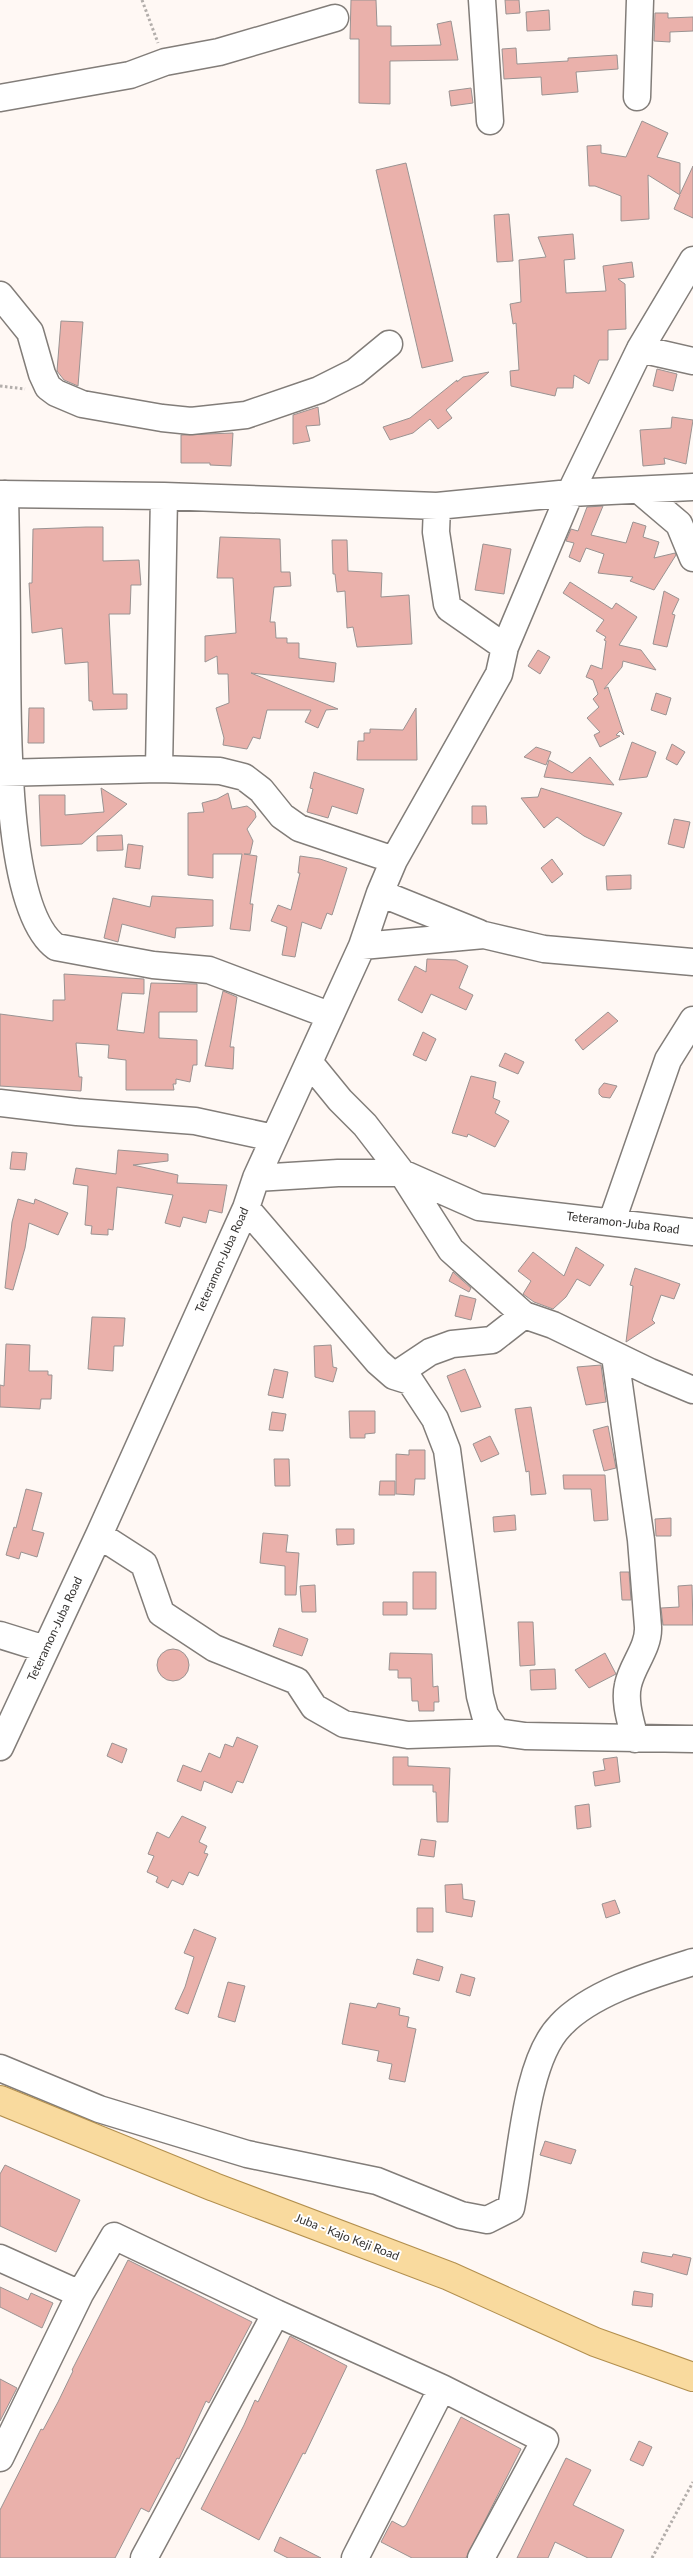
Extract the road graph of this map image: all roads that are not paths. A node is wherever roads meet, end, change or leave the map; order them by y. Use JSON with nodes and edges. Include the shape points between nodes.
{"nodes":[{"id":1,"x":482,"y":0,"type":"edge"},
{"id":2,"x":640,"y":0,"type":"edge"},
{"id":3,"x":335,"y":18,"type":"dead end"},
{"id":4,"x":637,"y":97,"type":"dead end"},
{"id":5,"x":0,"y":98,"type":"edge"},
{"id":6,"x":490,"y":121,"type":"dead end"},
{"id":7,"x":693,"y":260,"type":"edge"},
{"id":8,"x":0,"y":295,"type":"edge"},
{"id":9,"x":389,"y":344,"type":"dead end"},
{"id":10,"x":640,"y":349,"type":"junction"},
{"id":11,"x":693,"y":361,"type":"edge"},
{"id":12,"x":693,"y":487,"type":"edge"},
{"id":13,"x":639,"y":490,"type":"junction"},
{"id":14,"x":570,"y":493,"type":"junction"},
{"id":15,"x":3,"y":494,"type":"edge"},
{"id":16,"x":164,"y":496,"type":"junction"},
{"id":17,"x":437,"y":506,"type":"junction"},
{"id":18,"x":693,"y":558,"type":"edge"},
{"id":19,"x":505,"y":647,"type":"junction"},
{"id":20,"x":159,"y":769,"type":"junction"},
{"id":21,"x":4,"y":773,"type":"edge"},
{"id":22,"x":394,"y":860,"type":"junction"},
{"id":23,"x":380,"y":893,"type":"junction"},
{"id":24,"x":484,"y":935,"type":"junction"},
{"id":25,"x":362,"y":946,"type":"junction"},
{"id":26,"x":693,"y":962,"type":"edge"},
{"id":27,"x":329,"y":1016,"type":"junction"},
{"id":28,"x":693,"y":1020,"type":"edge"},
{"id":29,"x":308,"y":1062,"type":"junction"},
{"id":30,"x":0,"y":1103,"type":"edge"},
{"id":31,"x":274,"y":1138,"type":"junction"},
{"id":32,"x":402,"y":1173,"type":"junction"},
{"id":33,"x":256,"y":1178,"type":"junction"},
{"id":34,"x":246,"y":1208,"type":"junction"},
{"id":35,"x":612,"y":1221,"type":"junction"},
{"id":36,"x":693,"y":1232,"type":"edge"},
{"id":37,"x":524,"y":1315,"type":"junction"},
{"id":38,"x":615,"y":1356,"type":"junction"},
{"id":39,"x":394,"y":1376,"type":"junction"},
{"id":40,"x":693,"y":1390,"type":"edge"},
{"id":41,"x":99,"y":1535,"type":"junction"},
{"id":42,"x":0,"y":1636,"type":"edge"},
{"id":43,"x":45,"y":1649,"type":"junction"},
{"id":44,"x":497,"y":1732,"type":"junction"},
{"id":45,"x":635,"y":1739,"type":"junction"},
{"id":46,"x":693,"y":1739,"type":"edge"},
{"id":47,"x":0,"y":1747,"type":"edge"},
{"id":48,"x":693,"y":1962,"type":"edge"},
{"id":49,"x":0,"y":2068,"type":"edge"},
{"id":50,"x":0,"y":2100,"type":"edge"},
{"id":51,"x":0,"y":2258,"type":"edge"},
{"id":52,"x":80,"y":2294,"type":"junction"},
{"id":53,"x":276,"y":2313,"type":"junction"},
{"id":54,"x":693,"y":2377,"type":"edge"},
{"id":55,"x":442,"y":2388,"type":"junction"},
{"id":56,"x":0,"y":2458,"type":"edge"},
{"id":57,"x":144,"y":2558,"type":"edge"},
{"id":58,"x":354,"y":2558,"type":"edge"},
{"id":59,"x":482,"y":2558,"type":"edge"}],
"edges":[{"from":1,"to":6,"type":"street"},
{"from":2,"to":4,"type":"street"},
{"from":3,"to":5,"type":"street","via":[[219,52],[164,62],[130,75]]},
{"from":7,"to":10,"type":"street"},
{"from":8,"to":9,"type":"street","via":[[30,332],[42,374],[48,387],[56,394],[82,404],[162,418],[191,421],[246,415],[326,387],[355,372]]},
{"from":10,"to":11,"type":"street"},
{"from":10,"to":14,"type":"street"},
{"from":12,"to":13,"type":"street"},
{"from":13,"to":14,"type":"street"},
{"from":13,"to":18,"type":"street","via":[[679,524]]},
{"from":14,"to":17,"type":"street"},
{"from":14,"to":19,"type":"street"},
{"from":15,"to":16,"type":"street"},
{"from":15,"to":21,"type":"street"},
{"from":16,"to":17,"type":"street"},
{"from":16,"to":20,"type":"street"},
{"from":17,"to":19,"type":"street","via":[[436,532],[446,604]]},
{"from":19,"to":22,"type":"street","via":[[499,674]]},
{"from":20,"to":21,"type":"street"},
{"from":20,"to":22,"type":"street","via":[[220,771],[244,777],[261,790],[282,816],[299,828]]},
{"from":21,"to":27,"type":"street","via":[[22,877],[46,940],[56,947],[152,965],[208,970]]},
{"from":22,"to":23,"type":"street"},
{"from":23,"to":24,"type":"street"},
{"from":23,"to":25,"type":"street"},
{"from":24,"to":25,"type":"street"},
{"from":24,"to":26,"type":"street","via":[[544,949]]},
{"from":25,"to":27,"type":"street"},
{"from":27,"to":29,"type":"street"},
{"from":28,"to":35,"type":"street","via":[[668,1060]]},
{"from":29,"to":31,"type":"street"},
{"from":29,"to":32,"type":"street","via":[[366,1125]]},
{"from":30,"to":31,"type":"street","via":[[196,1121]]},
{"from":31,"to":33,"type":"street"},
{"from":32,"to":33,"type":"street","name":"Teteramon-Juba Road"},
{"from":32,"to":35,"type":"street","name":"Teteramon-Juba Road","via":[[479,1207]]},
{"from":32,"to":37,"type":"street","via":[[451,1250]]},
{"from":33,"to":34,"type":"street","name":"Teteramon-Juba Road"},
{"from":34,"to":39,"type":"street"},
{"from":34,"to":41,"type":"street","name":"Teteramon-Juba Road"},
{"from":35,"to":36,"type":"street","name":"Teteramon-Juba Road"},
{"from":37,"to":38,"type":"street","via":[[562,1329]]},
{"from":37,"to":39,"type":"street","via":[[492,1340],[452,1344],[430,1352]]},
{"from":38,"to":40,"type":"street"},
{"from":38,"to":45,"type":"street","via":[[642,1540],[649,1636],[628,1684],[626,1699]]},
{"from":39,"to":44,"type":"street","via":[[410,1381],[435,1419],[446,1450],[480,1696],[485,1715]]},
{"from":41,"to":43,"type":"street","name":"Teteramon-Juba Road"},
{"from":41,"to":44,"type":"street","via":[[144,1564],[161,1613],[214,1648],[297,1681],[314,1707],[344,1724],[408,1735]]},
{"from":42,"to":43,"type":"street"},
{"from":43,"to":47,"type":"street","name":"Teteramon-Juba Road"},
{"from":44,"to":45,"type":"street","via":[[525,1736]]},
{"from":45,"to":46,"type":"street"},
{"from":48,"to":49,"type":"street","via":[[615,1991],[576,2012],[559,2026],[545,2046],[525,2110],[511,2208],[487,2220],[461,2215],[377,2181],[247,2154],[99,2109]]},
{"from":50,"to":54,"type":"main road","name":"Juba - Kajo Keji Road","via":[[214,2187],[449,2276],[596,2342]]},
{"from":51,"to":52,"type":"street"},
{"from":52,"to":53,"type":"street","via":[[114,2236]]},
{"from":52,"to":56,"type":"street"},
{"from":53,"to":55,"type":"street"},
{"from":53,"to":57,"type":"street"},
{"from":55,"to":58,"type":"street"},
{"from":55,"to":59,"type":"street","via":[[544,2440]]}]}
